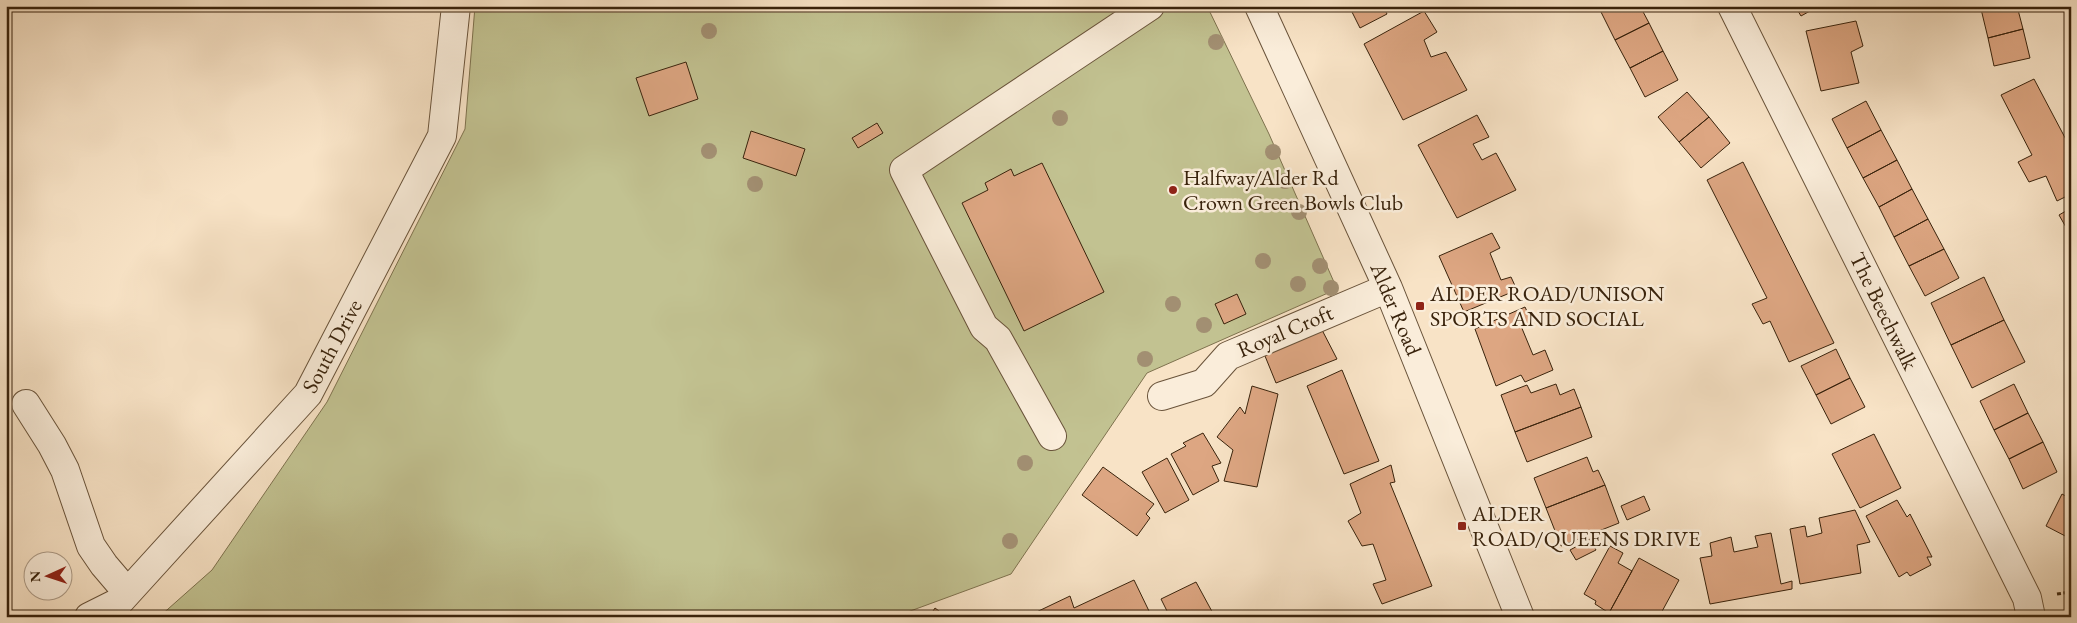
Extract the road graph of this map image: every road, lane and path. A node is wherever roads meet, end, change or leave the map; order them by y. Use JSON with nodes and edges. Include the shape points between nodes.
{"nodes":[{"id":1,"x":456,"y":6,"type":"edge"},
{"id":2,"x":1150,"y":6,"type":"edge"},
{"id":3,"x":1259,"y":6,"type":"edge"},
{"id":4,"x":1732,"y":6,"type":"edge"},
{"id":5,"x":1388,"y":288,"type":"junction"},
{"id":6,"x":1162,"y":396,"type":"dead end"},
{"id":7,"x":26,"y":404,"type":"dead end"},
{"id":8,"x":1052,"y":436,"type":"dead end"},
{"id":9,"x":127,"y":592,"type":"junction"},
{"id":10,"x":90,"y":617,"type":"edge"},
{"id":11,"x":1520,"y":617,"type":"edge"},
{"id":12,"x":2030,"y":617,"type":"edge"}],
"edges":[{"from":1,"to":9,"type":"street","name":"South Drive","via":[[442,136],[308,394]]},
{"from":2,"to":8,"type":"street","via":[[904,170],[984,327],[998,339]]},
{"from":3,"to":5,"type":"street","name":"Alder Road"},
{"from":4,"to":12,"type":"street","name":"The Beechwalk","via":[[2027,598]]},
{"from":5,"to":6,"type":"street","name":"Royal Croft","via":[[1228,356],[1204,383]]},
{"from":5,"to":11,"type":"street","name":"Alder Road"},
{"from":7,"to":9,"type":"street","via":[[65,470],[91,546]]},
{"from":9,"to":10,"type":"street","name":"South Drive","via":[[118,602]]}]}
